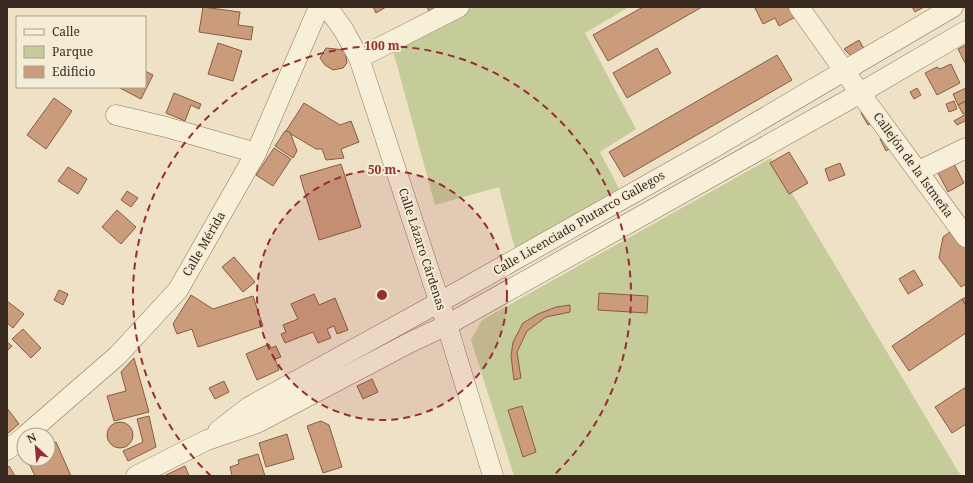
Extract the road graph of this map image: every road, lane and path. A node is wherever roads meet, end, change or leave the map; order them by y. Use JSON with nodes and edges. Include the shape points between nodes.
{"nodes":[{"id":1,"x":319,"y":7,"type":"edge"},
{"id":2,"x":327,"y":7,"type":"edge"},
{"id":3,"x":459,"y":7,"type":"edge"},
{"id":4,"x":799,"y":7,"type":"edge"},
{"id":5,"x":953,"y":7,"type":"edge"},
{"id":6,"x":966,"y":31,"type":"edge"},
{"id":7,"x":359,"y":58,"type":"junction"},
{"id":8,"x":845,"y":71,"type":"junction"},
{"id":9,"x":860,"y":93,"type":"junction"},
{"id":10,"x":116,"y":115,"type":"dead end"},
{"id":11,"x":712,"y":148,"type":"junction"},
{"id":12,"x":966,"y":148,"type":"edge"},
{"id":13,"x":256,"y":153,"type":"junction"},
{"id":14,"x":724,"y":170,"type":"junction"},
{"id":15,"x":919,"y":171,"type":"junction"},
{"id":16,"x":966,"y":237,"type":"edge"},
{"id":17,"x":439,"y":302,"type":"junction"},
{"id":18,"x":447,"y":325,"type":"junction"},
{"id":19,"x":35,"y":427,"type":"edge"},
{"id":20,"x":206,"y":440,"type":"junction"},
{"id":21,"x":16,"y":443,"type":"edge"},
{"id":22,"x":7,"y":450,"type":"edge"},
{"id":23,"x":136,"y":476,"type":"edge"},
{"id":24,"x":493,"y":476,"type":"edge"}],
"edges":[{"from":1,"to":13,"type":"street","name":"Calle Mérida"},
{"from":2,"to":7,"type":"street","name":"Calle Lázaro Cárdenas"},
{"from":3,"to":7,"type":"street"},
{"from":4,"to":8,"type":"street","name":"Callejón de la Istmeña"},
{"from":5,"to":8,"type":"street","name":"Calle Licenciado Plutarco Gallegos"},
{"from":6,"to":9,"type":"street","name":"Calle Licenciado Plutarco Gallegos"},
{"from":7,"to":17,"type":"street","name":"Calle Lázaro Cárdenas"},
{"from":8,"to":9,"type":"street","name":"Callejón de la Istmeña"},
{"from":8,"to":11,"type":"street","name":"Calle Licenciado Plutarco Gallegos"},
{"from":9,"to":14,"type":"street","name":"Calle Licenciado Plutarco Gallegos"},
{"from":9,"to":15,"type":"street","name":"Callejón de la Istmeña"},
{"from":10,"to":13,"type":"street"},
{"from":11,"to":14,"type":"street"},
{"from":11,"to":17,"type":"street","name":"Calle Licenciado Plutarco Gallegos"},
{"from":12,"to":15,"type":"street"},
{"from":13,"to":19,"type":"street","name":"Calle Mérida","via":[[178,290],[118,355]]},
{"from":14,"to":18,"type":"street","name":"Calle Licenciado Plutarco Gallegos"},
{"from":15,"to":16,"type":"street","name":"Callejón de la Istmeña"},
{"from":17,"to":18,"type":"street","name":"Calle Lázaro Cárdenas"},
{"from":17,"to":20,"type":"street","name":"Calle Licenciado Plutarco Gallegos","via":[[249,407]]},
{"from":18,"to":20,"type":"street","name":"Calle Licenciado Plutarco Gallegos","via":[[257,423]]},
{"from":18,"to":24,"type":"street","name":"Calle Lázaro Cárdenas"},
{"from":20,"to":23,"type":"street","name":"Calle Licenciado Plutarco Gallegos"},
{"from":21,"to":22,"type":"street","name":"Calle Mérida"}]}
